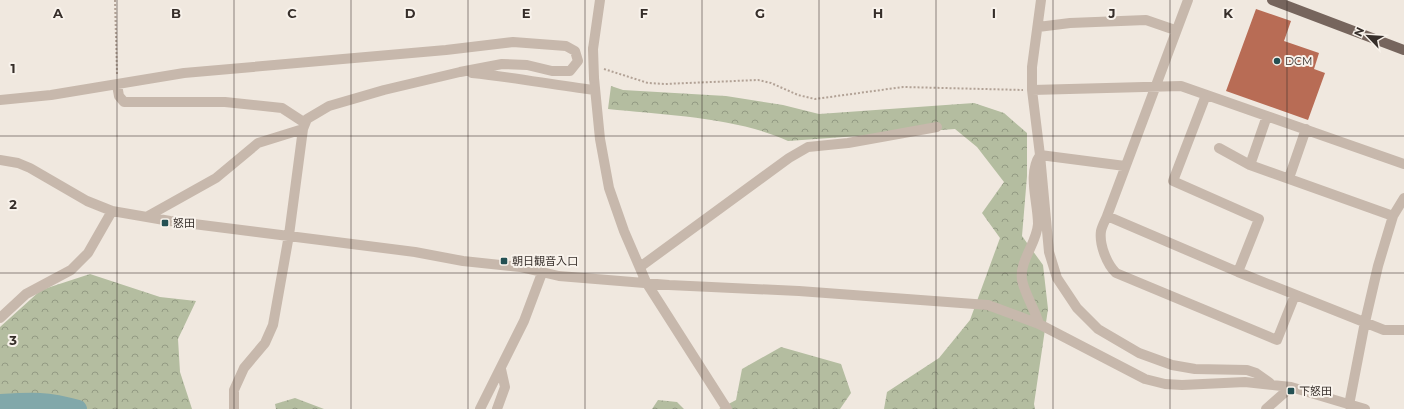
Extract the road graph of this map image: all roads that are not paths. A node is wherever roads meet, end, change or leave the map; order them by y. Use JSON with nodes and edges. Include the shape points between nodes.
{"nodes":[{"id":1,"x":600,"y":0,"type":"edge"},
{"id":2,"x":1041,"y":0,"type":"edge"},
{"id":3,"x":1188,"y":0,"type":"edge"},
{"id":4,"x":1272,"y":0,"type":"edge"},
{"id":5,"x":1038,"y":27,"type":"junction"},
{"id":6,"x":1176,"y":30,"type":"junction"},
{"id":7,"x":1404,"y":50,"type":"edge"},
{"id":8,"x":460,"y":72,"type":"junction"},
{"id":9,"x":117,"y":85,"type":"junction"},
{"id":10,"x":1154,"y":87,"type":"junction"},
{"id":11,"x":594,"y":90,"type":"junction"},
{"id":12,"x":1032,"y":90,"type":"junction"},
{"id":13,"x":1206,"y":95,"type":"junction"},
{"id":14,"x":0,"y":100,"type":"edge"},
{"id":15,"x":1267,"y":116,"type":"junction"},
{"id":16,"x":304,"y":126,"type":"junction"},
{"id":17,"x":937,"y":127,"type":"dead end"},
{"id":18,"x":1306,"y":129,"type":"junction"},
{"id":19,"x":1219,"y":148,"type":"dead end"},
{"id":20,"x":1040,"y":155,"type":"junction"},
{"id":21,"x":0,"y":160,"type":"edge"},
{"id":22,"x":1404,"y":164,"type":"edge"},
{"id":23,"x":1250,"y":165,"type":"junction"},
{"id":24,"x":1125,"y":166,"type":"junction"},
{"id":25,"x":1289,"y":178,"type":"junction"},
{"id":26,"x":1404,"y":198,"type":"edge"},
{"id":27,"x":112,"y":211,"type":"junction"},
{"id":28,"x":148,"y":216,"type":"junction"},
{"id":29,"x":1107,"y":216,"type":"junction"},
{"id":30,"x":1393,"y":216,"type":"junction"},
{"id":31,"x":289,"y":235,"type":"junction"},
{"id":32,"x":640,"y":267,"type":"junction"},
{"id":33,"x":1238,"y":272,"type":"junction"},
{"id":34,"x":542,"y":273,"type":"junction"},
{"id":35,"x":646,"y":282,"type":"junction"},
{"id":36,"x":1295,"y":295,"type":"junction"},
{"id":37,"x":0,"y":318,"type":"edge"},
{"id":38,"x":1365,"y":322,"type":"junction"},
{"id":39,"x":1039,"y":324,"type":"junction"},
{"id":40,"x":1404,"y":330,"type":"edge"},
{"id":41,"x":501,"y":369,"type":"junction"},
{"id":42,"x":1272,"y":384,"type":"junction"},
{"id":43,"x":1291,"y":386,"type":"junction"},
{"id":44,"x":1349,"y":405,"type":"junction"},
{"id":45,"x":234,"y":409,"type":"edge"},
{"id":46,"x":480,"y":409,"type":"edge"},
{"id":47,"x":498,"y":409,"type":"edge"},
{"id":48,"x":727,"y":409,"type":"edge"},
{"id":49,"x":1266,"y":409,"type":"edge"},
{"id":50,"x":1365,"y":409,"type":"edge"}],
"edges":[{"from":1,"to":11,"type":"street","bridge":true,"via":[[593,49]]},
{"from":2,"to":5,"type":"street"},
{"from":3,"to":6,"type":"street"},
{"from":4,"to":7,"type":"main road"},
{"from":5,"to":6,"type":"street","via":[[1146,20]]},
{"from":5,"to":12,"type":"street"},
{"from":6,"to":10,"type":"street"},
{"from":8,"to":9,"type":"street","via":[[502,64],[570,71],[578,61],[575,51],[566,46],[514,42],[184,73]]},
{"from":8,"to":11,"type":"street","via":[[513,77]]},
{"from":8,"to":16,"type":"street","via":[[329,106],[307,119]]},
{"from":9,"to":14,"type":"street"},
{"from":9,"to":16,"type":"street","via":[[119,96],[124,102],[225,102],[282,108]]},
{"from":10,"to":12,"type":"street"},
{"from":10,"to":13,"type":"street","via":[[1181,86]]},
{"from":10,"to":24,"type":"street"},
{"from":11,"to":32,"type":"street","via":[[609,188]]},
{"from":12,"to":20,"type":"street"},
{"from":13,"to":15,"type":"street"},
{"from":13,"to":33,"type":"street","via":[[1173,181],[1259,219]]},
{"from":15,"to":18,"type":"street"},
{"from":15,"to":23,"type":"street"},
{"from":16,"to":28,"type":"street","via":[[258,143],[216,178]]},
{"from":16,"to":31,"type":"street"},
{"from":17,"to":32,"type":"street","via":[[808,148],[790,158]]},
{"from":18,"to":22,"type":"street"},
{"from":18,"to":25,"type":"street"},
{"from":19,"to":23,"type":"street"},
{"from":20,"to":24,"type":"street"},
{"from":20,"to":39,"type":"street","via":[[1035,162],[1034,174],[1038,224],[1023,267],[1022,280]]},
{"from":20,"to":42,"type":"street","via":[[1052,264],[1057,278],[1077,308],[1098,329],[1139,353],[1172,365],[1195,369],[1247,370]]},
{"from":21,"to":27,"type":"street","via":[[30,168],[87,202]]},
{"from":23,"to":25,"type":"street"},
{"from":24,"to":29,"type":"street"},
{"from":25,"to":30,"type":"street"},
{"from":26,"to":30,"type":"street"},
{"from":27,"to":28,"type":"street"},
{"from":27,"to":37,"type":"street","via":[[88,253],[71,270],[26,294]]},
{"from":28,"to":31,"type":"street","via":[[170,221]]},
{"from":29,"to":33,"type":"street"},
{"from":29,"to":36,"type":"street","via":[[1101,232],[1102,245],[1110,268],[1116,273],[1276,340]]},
{"from":30,"to":38,"type":"street"},
{"from":31,"to":34,"type":"street","via":[[520,267]]},
{"from":31,"to":45,"type":"street","via":[[273,325],[265,343],[244,368],[234,390]]},
{"from":32,"to":35,"type":"street"},
{"from":33,"to":36,"type":"street"},
{"from":34,"to":35,"type":"street"},
{"from":34,"to":41,"type":"street","via":[[524,321]]},
{"from":35,"to":39,"type":"street","via":[[799,290],[988,305]]},
{"from":35,"to":48,"type":"street"},
{"from":36,"to":38,"type":"street"},
{"from":38,"to":40,"type":"street","via":[[1384,330]]},
{"from":38,"to":44,"type":"street"},
{"from":39,"to":42,"type":"street","via":[[1145,379],[1182,385],[1245,382]]},
{"from":41,"to":46,"type":"street"},
{"from":41,"to":47,"type":"street","via":[[504,387]]},
{"from":42,"to":43,"type":"street"},
{"from":43,"to":44,"type":"street"},
{"from":43,"to":49,"type":"street"},
{"from":44,"to":50,"type":"street"}]}
